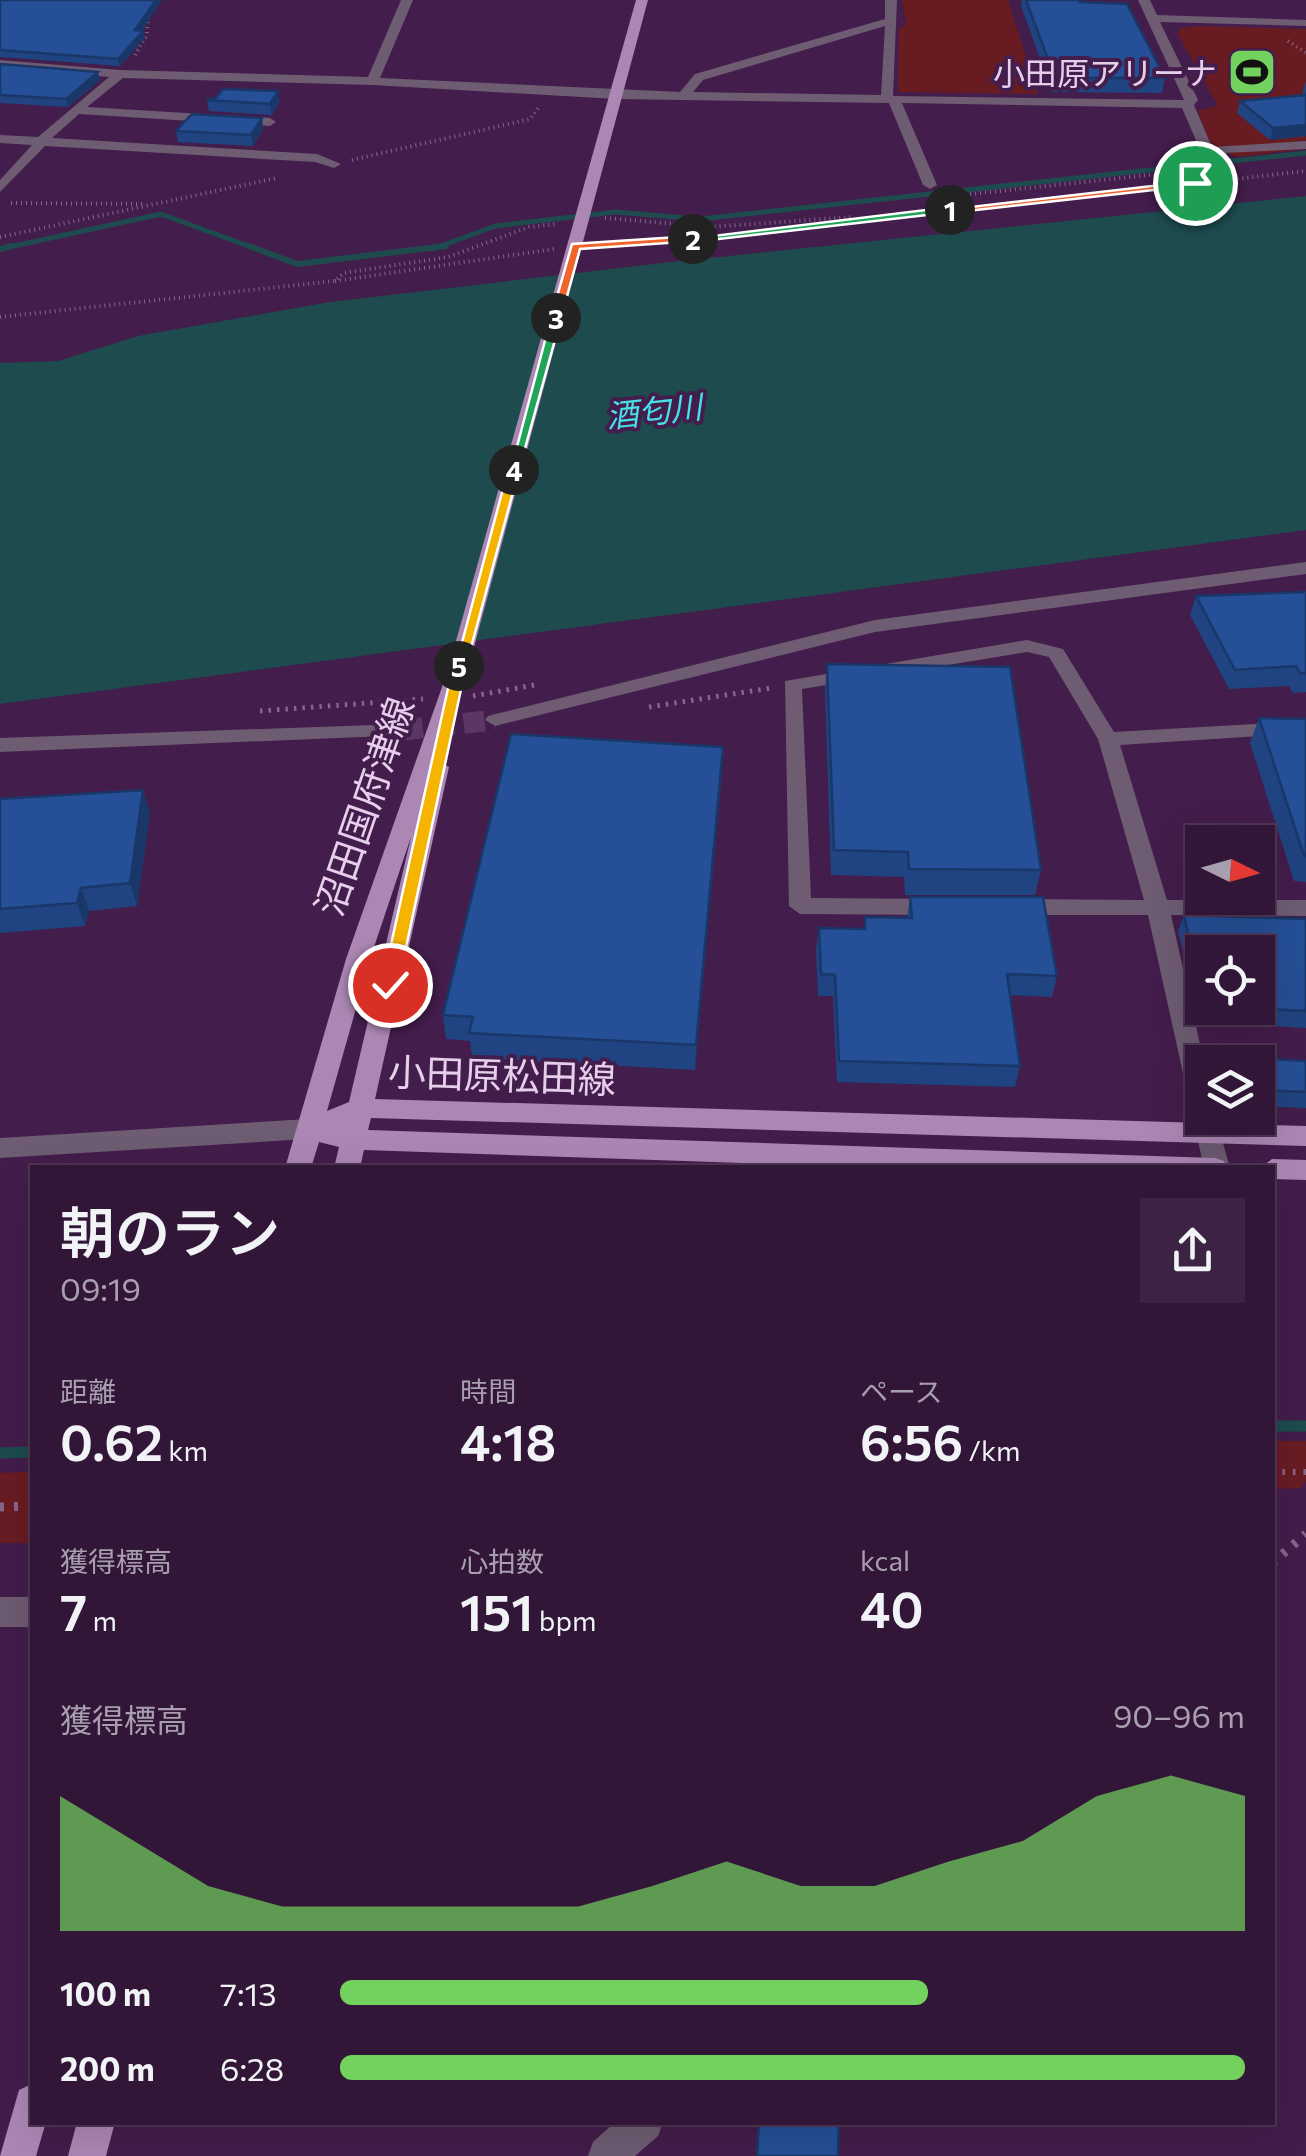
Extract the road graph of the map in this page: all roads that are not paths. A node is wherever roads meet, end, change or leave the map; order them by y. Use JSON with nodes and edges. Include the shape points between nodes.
{"nodes":[{"id":1,"x":407,"y":0,"type":"edge"},
{"id":2,"x":642,"y":0,"type":"edge"},
{"id":3,"x":891,"y":0,"type":"edge"},
{"id":4,"x":1144,"y":0,"type":"edge"},
{"id":5,"x":1189,"y":0,"type":"edge"},
{"id":6,"x":1154,"y":18,"type":"junction"},
{"id":7,"x":1194,"y":20,"type":"junction"},
{"id":8,"x":891,"y":21,"type":"junction"},
{"id":9,"x":1306,"y":23,"type":"edge"},
{"id":10,"x":0,"y":64,"type":"edge"},
{"id":11,"x":120,"y":74,"type":"junction"},
{"id":12,"x":373,"y":81,"type":"junction"},
{"id":13,"x":616,"y":95,"type":"junction"},
{"id":14,"x":683,"y":97,"type":"junction"},
{"id":15,"x":891,"y":99,"type":"junction"},
{"id":16,"x":1187,"y":104,"type":"junction"},
{"id":17,"x":76,"y":110,"type":"junction"},
{"id":18,"x":270,"y":122,"type":"edge"},
{"id":19,"x":0,"y":139,"type":"edge"},
{"id":20,"x":41,"y":142,"type":"junction"},
{"id":21,"x":1306,"y":144,"type":"edge"},
{"id":22,"x":334,"y":164,"type":"dead end"},
{"id":23,"x":930,"y":185,"type":"dead end"},
{"id":24,"x":0,"y":188,"type":"edge"},
{"id":25,"x":1306,"y":568,"type":"edge"},
{"id":26,"x":457,"y":674,"type":"junction"},
{"id":27,"x":494,"y":720,"type":"tunnel mouth"},
{"id":28,"x":1306,"y":727,"type":"edge"},
{"id":29,"x":402,"y":730,"type":"tunnel mouth"},
{"id":30,"x":1108,"y":739,"type":"junction"},
{"id":31,"x":0,"y":745,"type":"edge"},
{"id":32,"x":1158,"y":908,"type":"junction"},
{"id":33,"x":1306,"y":908,"type":"edge"},
{"id":34,"x":1188,"y":1045,"type":"edge"},
{"id":35,"x":361,"y":1108,"type":"junction"},
{"id":36,"x":1185,"y":1121,"type":"edge"},
{"id":37,"x":308,"y":1129,"type":"junction"},
{"id":38,"x":1275,"y":1131,"type":"edge"},
{"id":39,"x":1208,"y":1135,"type":"edge"},
{"id":40,"x":1306,"y":1136,"type":"edge"},
{"id":41,"x":354,"y":1140,"type":"junction"},
{"id":42,"x":0,"y":1148,"type":"edge"},
{"id":43,"x":299,"y":1165,"type":"edge"},
{"id":44,"x":348,"y":1165,"type":"edge"},
{"id":45,"x":1124,"y":1165,"type":"edge"},
{"id":46,"x":1215,"y":1165,"type":"edge"},
{"id":47,"x":1275,"y":1169,"type":"edge"},
{"id":48,"x":1306,"y":1170,"type":"edge"},
{"id":49,"x":0,"y":1612,"type":"edge"},
{"id":50,"x":30,"y":1612,"type":"edge"},
{"id":51,"x":30,"y":2111,"type":"edge"},
{"id":52,"x":95,"y":2125,"type":"edge"},
{"id":53,"x":641,"y":2125,"type":"edge"},
{"id":54,"x":18,"y":2156,"type":"edge"},
{"id":55,"x":87,"y":2156,"type":"edge"},
{"id":56,"x":607,"y":2156,"type":"edge"}],
"edges":[{"from":1,"to":12,"type":"street"},
{"from":2,"to":13,"type":"main road"},
{"from":3,"to":8,"type":"street"},
{"from":4,"to":6,"type":"street"},
{"from":5,"to":7,"type":"street"},
{"from":6,"to":7,"type":"street"},
{"from":6,"to":16,"type":"street","via":[[1192,100]]},
{"from":7,"to":9,"type":"street"},
{"from":8,"to":14,"type":"street","via":[[699,77]]},
{"from":8,"to":15,"type":"street"},
{"from":10,"to":11,"type":"street"},
{"from":11,"to":12,"type":"street"},
{"from":11,"to":17,"type":"street"},
{"from":12,"to":13,"type":"street"},
{"from":13,"to":14,"type":"street"},
{"from":13,"to":26,"type":"main road","via":[[589,221],[574,252]]},
{"from":14,"to":15,"type":"street"},
{"from":15,"to":16,"type":"street"},
{"from":15,"to":23,"type":"street"},
{"from":16,"to":21,"type":"street","via":[[1207,151]]},
{"from":17,"to":18,"type":"street"},
{"from":17,"to":20,"type":"street"},
{"from":19,"to":20,"type":"street"},
{"from":20,"to":22,"type":"street"},
{"from":20,"to":24,"type":"street"},
{"from":25,"to":27,"type":"street","via":[[875,626]]},
{"from":26,"to":35,"type":"main road","name":"沼田国府津線"},
{"from":26,"to":37,"type":"main road","name":"沼田国府津線","via":[[358,958]]},
{"from":28,"to":30,"type":"street"},
{"from":29,"to":31,"type":"street"},
{"from":30,"to":32,"type":"street"},
{"from":30,"to":32,"type":"street","via":[[1056,654],[1027,646],[792,685],[800,906]]},
{"from":32,"to":33,"type":"street"},
{"from":32,"to":34,"type":"street"},
{"from":35,"to":36,"type":"main road","name":"小田原松田線"},
{"from":35,"to":37,"type":"main road","name":"小田原松田線"},
{"from":35,"to":41,"type":"main road","name":"沼田国府津線"},
{"from":37,"to":41,"type":"main road","name":"小田原松田線"},
{"from":37,"to":42,"type":"street"},
{"from":37,"to":43,"type":"main road","name":"沼田国府津線"},
{"from":38,"to":40,"type":"main road","name":"小田原松田線"},
{"from":39,"to":46,"type":"street"},
{"from":41,"to":44,"type":"main road","name":"沼田国府津線"},
{"from":41,"to":45,"type":"main road","name":"小田原松田線"},
{"from":47,"to":48,"type":"main road"},
{"from":49,"to":50,"type":"street"},
{"from":51,"to":54,"type":"main road"},
{"from":52,"to":55,"type":"main road"},
{"from":53,"to":56,"type":"street"}]}
